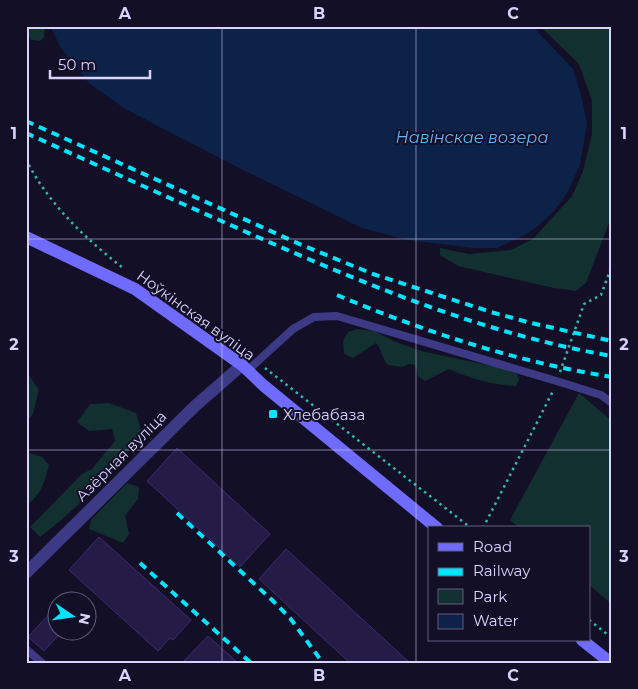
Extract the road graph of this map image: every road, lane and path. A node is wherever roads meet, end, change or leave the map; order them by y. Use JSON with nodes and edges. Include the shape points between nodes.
{"nodes":[{"id":1,"x":26,"y":237,"type":"edge"},
{"id":2,"x":612,"y":265,"type":"edge"},
{"id":3,"x":244,"y":368,"type":"junction"},
{"id":4,"x":558,"y":378,"type":"dead end"},
{"id":5,"x":555,"y":388,"type":"dead end"},
{"id":6,"x":612,"y":403,"type":"edge"},
{"id":7,"x":435,"y":526,"type":"edge"},
{"id":8,"x":484,"y":526,"type":"edge"},
{"id":9,"x":26,"y":573,"type":"edge"},
{"id":10,"x":590,"y":621,"type":"edge"},
{"id":11,"x":612,"y":638,"type":"edge"},
{"id":12,"x":585,"y":642,"type":"edge"},
{"id":13,"x":26,"y":649,"type":"edge"},
{"id":14,"x":42,"y":663,"type":"edge"},
{"id":15,"x":611,"y":663,"type":"edge"}],
"edges":[{"from":1,"to":3,"type":"main road","name":"Ноўкінская вуліца","via":[[135,289]]},
{"from":2,"to":4,"type":"path","via":[[602,295],[584,304]]},
{"from":3,"to":6,"type":"lane","via":[[314,317],[337,316],[563,382],[601,395]]},
{"from":3,"to":7,"type":"main road","name":"Ноўкінская вуліца"},
{"from":3,"to":9,"type":"street","name":"Азёрная вуліца","via":[[194,407]]},
{"from":5,"to":8,"type":"path"},
{"from":10,"to":11,"type":"path"},
{"from":12,"to":15,"type":"main road"},
{"from":13,"to":14,"type":"lane"}]}
